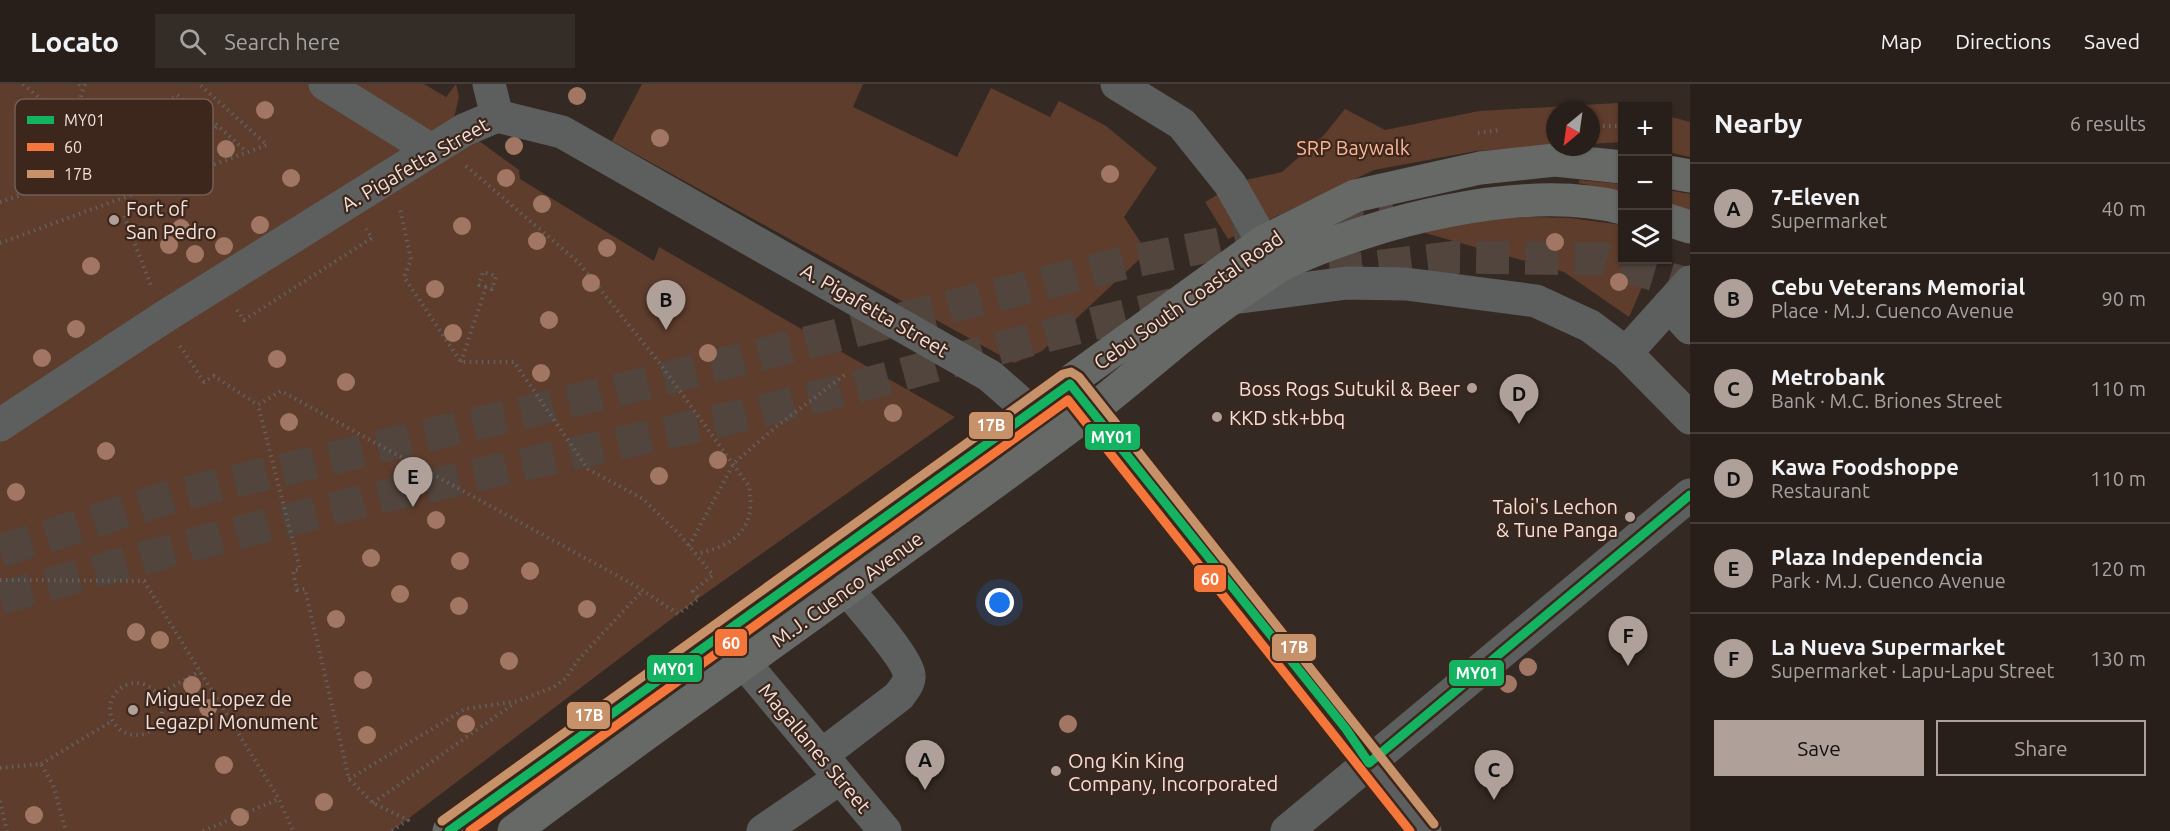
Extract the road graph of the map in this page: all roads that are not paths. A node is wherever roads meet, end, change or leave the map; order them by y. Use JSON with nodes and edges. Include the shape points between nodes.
{"nodes":[{"id":1,"x":325,"y":84,"type":"edge"},
{"id":2,"x":489,"y":84,"type":"edge"},
{"id":3,"x":1117,"y":84,"type":"edge"},
{"id":4,"x":497,"y":116,"type":"junction"},
{"id":5,"x":431,"y":150,"type":"junction"},
{"id":6,"x":1618,"y":166,"type":"edge"},
{"id":7,"x":1672,"y":173,"type":"edge"},
{"id":8,"x":1690,"y":176,"type":"edge"},
{"id":9,"x":1618,"y":207,"type":"edge"},
{"id":10,"x":1672,"y":221,"type":"edge"},
{"id":11,"x":1690,"y":227,"type":"edge"},
{"id":12,"x":1263,"y":242,"type":"junction"},
{"id":13,"x":1232,"y":298,"type":"junction"},
{"id":14,"x":1683,"y":305,"type":"edge"},
{"id":15,"x":1170,"y":308,"type":"junction"},
{"id":16,"x":1626,"y":353,"type":"junction"},
{"id":17,"x":1070,"y":384,"type":"junction"},
{"id":18,"x":1092,"y":410,"type":"junction"},
{"id":19,"x":1030,"y":411,"type":"junction"},
{"id":20,"x":1690,"y":418,"type":"edge"},
{"id":21,"x":0,"y":424,"type":"edge"},
{"id":22,"x":1050,"y":439,"type":"junction"},
{"id":23,"x":1690,"y":495,"type":"edge"},
{"id":24,"x":847,"y":589,"type":"junction"},
{"id":25,"x":745,"y":664,"type":"junction"},
{"id":26,"x":1369,"y":763,"type":"junction"},
{"id":27,"x":832,"y":766,"type":"junction"},
{"id":28,"x":525,"y":828,"type":"edge"},
{"id":29,"x":448,"y":831,"type":"edge"},
{"id":30,"x":763,"y":831,"type":"edge"},
{"id":31,"x":885,"y":831,"type":"edge"},
{"id":32,"x":1287,"y":831,"type":"edge"},
{"id":33,"x":1425,"y":831,"type":"edge"}],
"edges":[{"from":1,"to":5,"type":"street"},
{"from":2,"to":4,"type":"street"},
{"from":3,"to":12,"type":"street","via":[[1182,124],[1230,184]]},
{"from":4,"to":5,"type":"street","name":"A. Pigafetta Street"},
{"from":4,"to":19,"type":"street","name":"A. Pigafetta Street","via":[[562,132],[990,376]]},
{"from":5,"to":21,"type":"street","name":"A. Pigafetta Street"},
{"from":6,"to":12,"type":"main road","name":"Cebu South Coastal Road","via":[[1555,159],[1480,168],[1355,196]]},
{"from":7,"to":8,"type":"main road"},
{"from":9,"to":13,"type":"main road","name":"Cebu South Coastal Road","via":[[1594,201],[1460,208],[1349,235],[1281,265]]},
{"from":10,"to":11,"type":"main road"},
{"from":12,"to":15,"type":"main road","name":"Cebu South Coastal Road"},
{"from":13,"to":15,"type":"street"},
{"from":13,"to":16,"type":"street","via":[[1347,283],[1406,284],[1481,293],[1536,301],[1590,326]]},
{"from":13,"to":18,"type":"main road","name":"Cebu South Coastal Road"},
{"from":14,"to":16,"type":"street"},
{"from":15,"to":17,"type":"main road","name":"Cebu South Coastal Road"},
{"from":16,"to":20,"type":"street"},
{"from":17,"to":18,"type":"street"},
{"from":17,"to":19,"type":"main road","name":"M.J. Cuenco Avenue"},
{"from":18,"to":22,"type":"main road","name":"M.J. Cuenco Avenue"},
{"from":18,"to":26,"type":"street"},
{"from":19,"to":22,"type":"street","name":"A. Pigafetta Street"},
{"from":19,"to":29,"type":"main road","name":"M.J. Cuenco Avenue"},
{"from":22,"to":24,"type":"main road","name":"M.J. Cuenco Avenue"},
{"from":23,"to":26,"type":"street"},
{"from":24,"to":25,"type":"main road","name":"M.J. Cuenco Avenue"},
{"from":24,"to":27,"type":"street","via":[[903,660],[909,674],[899,696]]},
{"from":25,"to":27,"type":"street","name":"Magallanes Street"},
{"from":25,"to":28,"type":"main road","name":"M.J. Cuenco Avenue"},
{"from":26,"to":32,"type":"street"},
{"from":26,"to":33,"type":"street"},
{"from":27,"to":30,"type":"street"},
{"from":27,"to":31,"type":"street","name":"Magallanes Street"}]}
